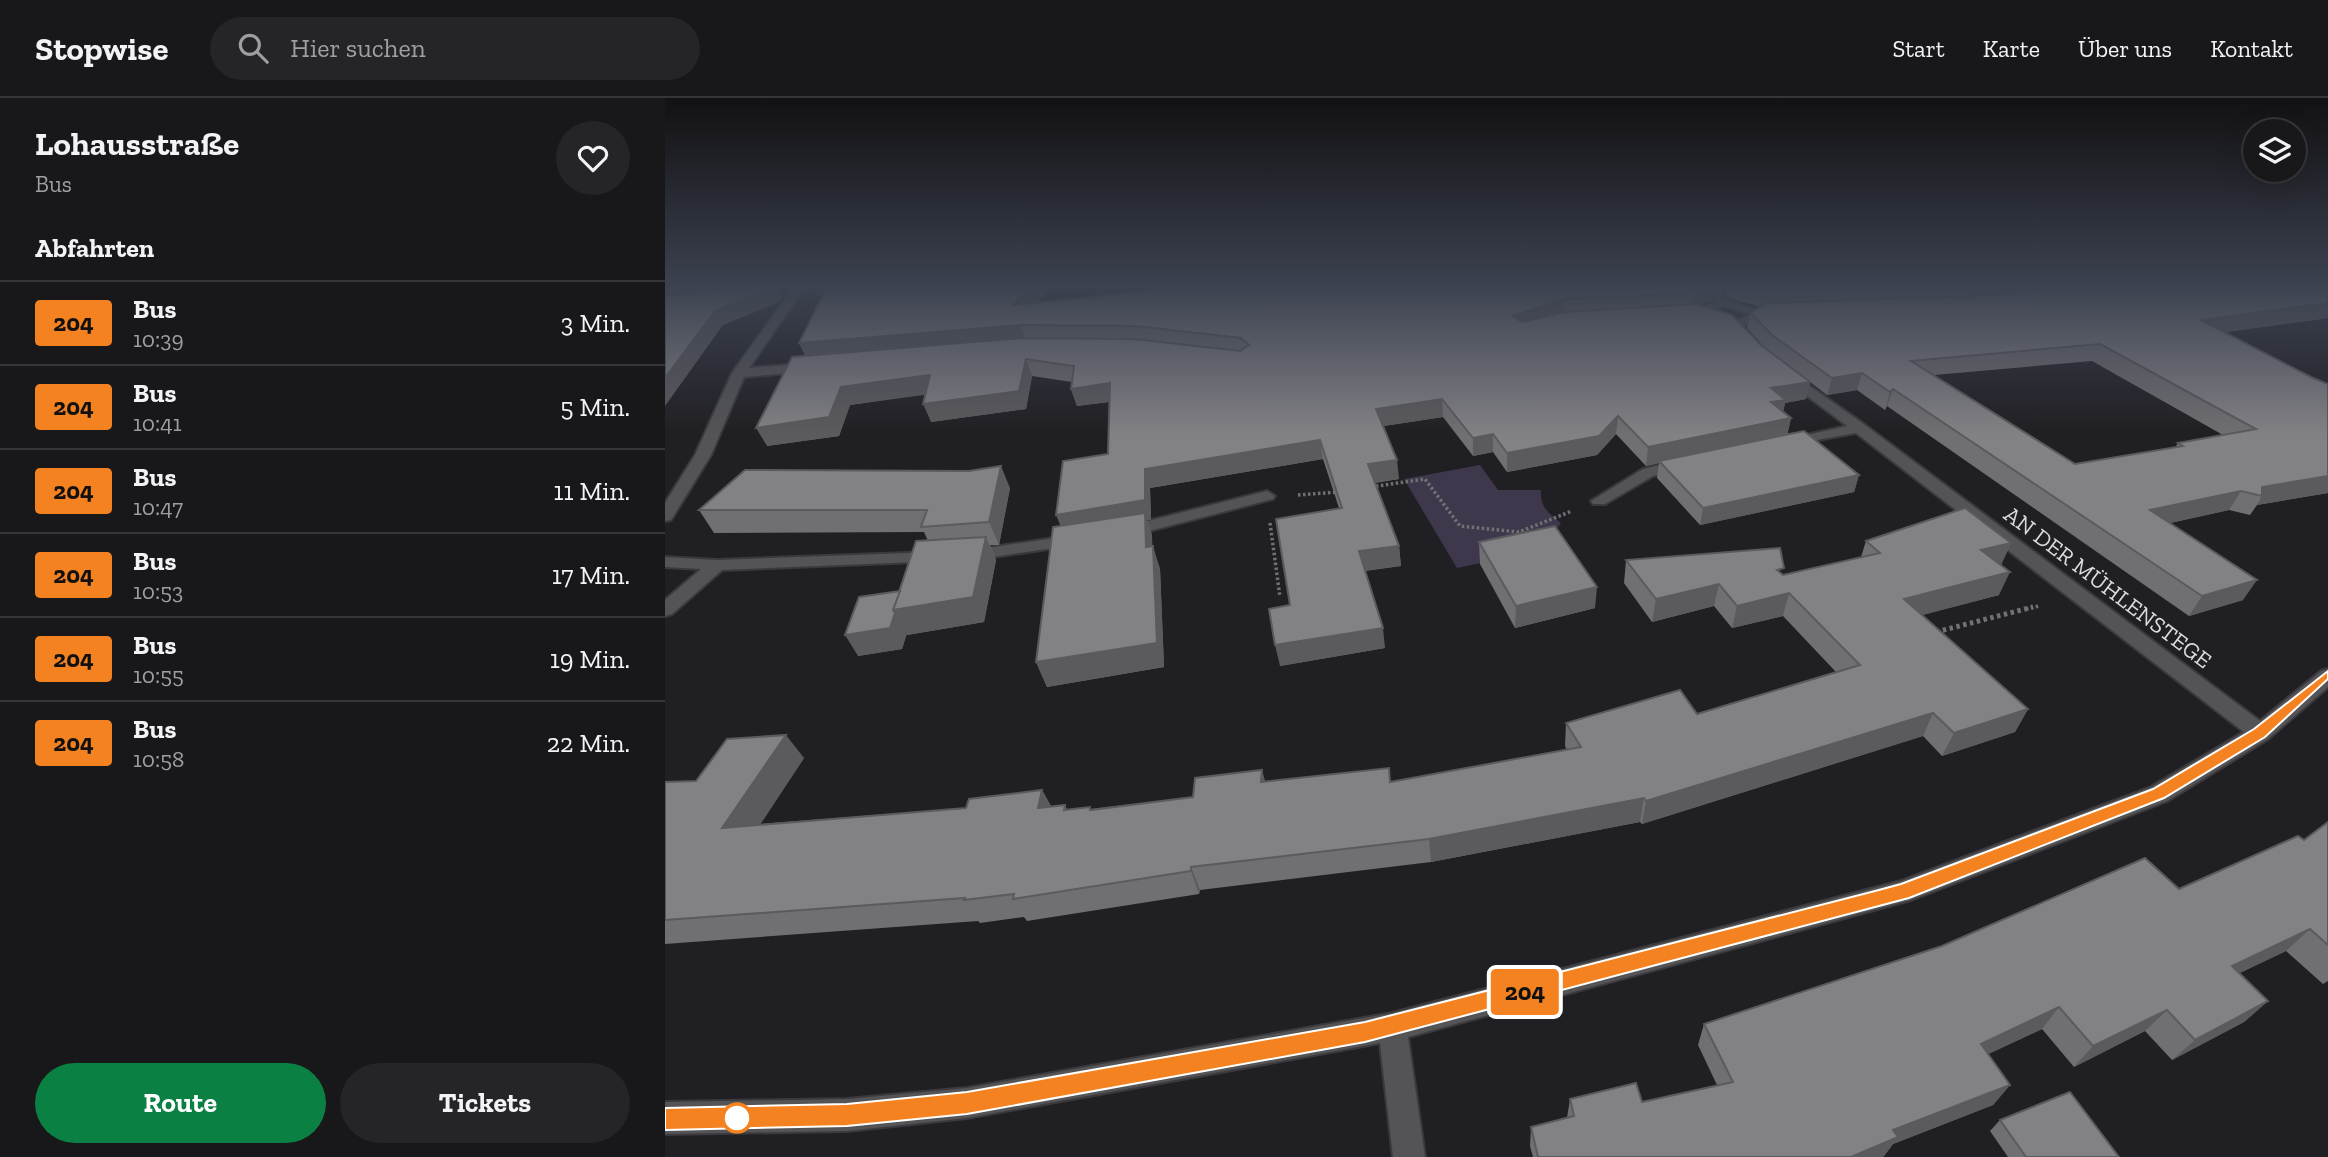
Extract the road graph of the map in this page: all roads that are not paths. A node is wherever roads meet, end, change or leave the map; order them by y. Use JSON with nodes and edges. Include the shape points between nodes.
{"nodes":[{"id":1,"x":763,"y":336,"type":"edge"},
{"id":2,"x":1774,"y":365,"type":"edge"},
{"id":3,"x":821,"y":366,"type":"edge"},
{"id":4,"x":739,"y":373,"type":"junction"},
{"id":5,"x":1860,"y":428,"type":"junction"},
{"id":6,"x":1767,"y":447,"type":"edge"},
{"id":7,"x":1701,"y":461,"type":"edge"},
{"id":8,"x":1267,"y":496,"type":"road end"},
{"id":9,"x":1599,"y":501,"type":"road end"},
{"id":10,"x":665,"y":516,"type":"edge"},
{"id":11,"x":665,"y":562,"type":"edge"},
{"id":12,"x":717,"y":565,"type":"junction"},
{"id":13,"x":665,"y":610,"type":"edge"},
{"id":14,"x":2328,"y":676,"type":"edge"},
{"id":15,"x":2260,"y":733,"type":"junction"},
{"id":16,"x":1392,"y":1027,"type":"junction"},
{"id":17,"x":665,"y":1118,"type":"edge"},
{"id":18,"x":1409,"y":1157,"type":"edge"}],
"edges":[{"from":1,"to":4,"type":"street"},
{"from":2,"to":5,"type":"street","name":"AN DER MÜHLENSTEGE"},
{"from":3,"to":4,"type":"street"},
{"from":4,"to":10,"type":"street","via":[[703,455]]},
{"from":5,"to":6,"type":"street"},
{"from":5,"to":15,"type":"street","name":"AN DER MÜHLENSTEGE"},
{"from":7,"to":9,"type":"street","via":[[1648,472]]},
{"from":8,"to":12,"type":"street","via":[[1150,528],[976,556]]},
{"from":11,"to":12,"type":"street"},
{"from":12,"to":13,"type":"street"},
{"from":14,"to":15,"type":"street"},
{"from":15,"to":16,"type":"street","via":[[2159,794],[1902,892]]},
{"from":16,"to":17,"type":"street","via":[[967,1103],[847,1115]]},
{"from":16,"to":18,"type":"street"}]}
